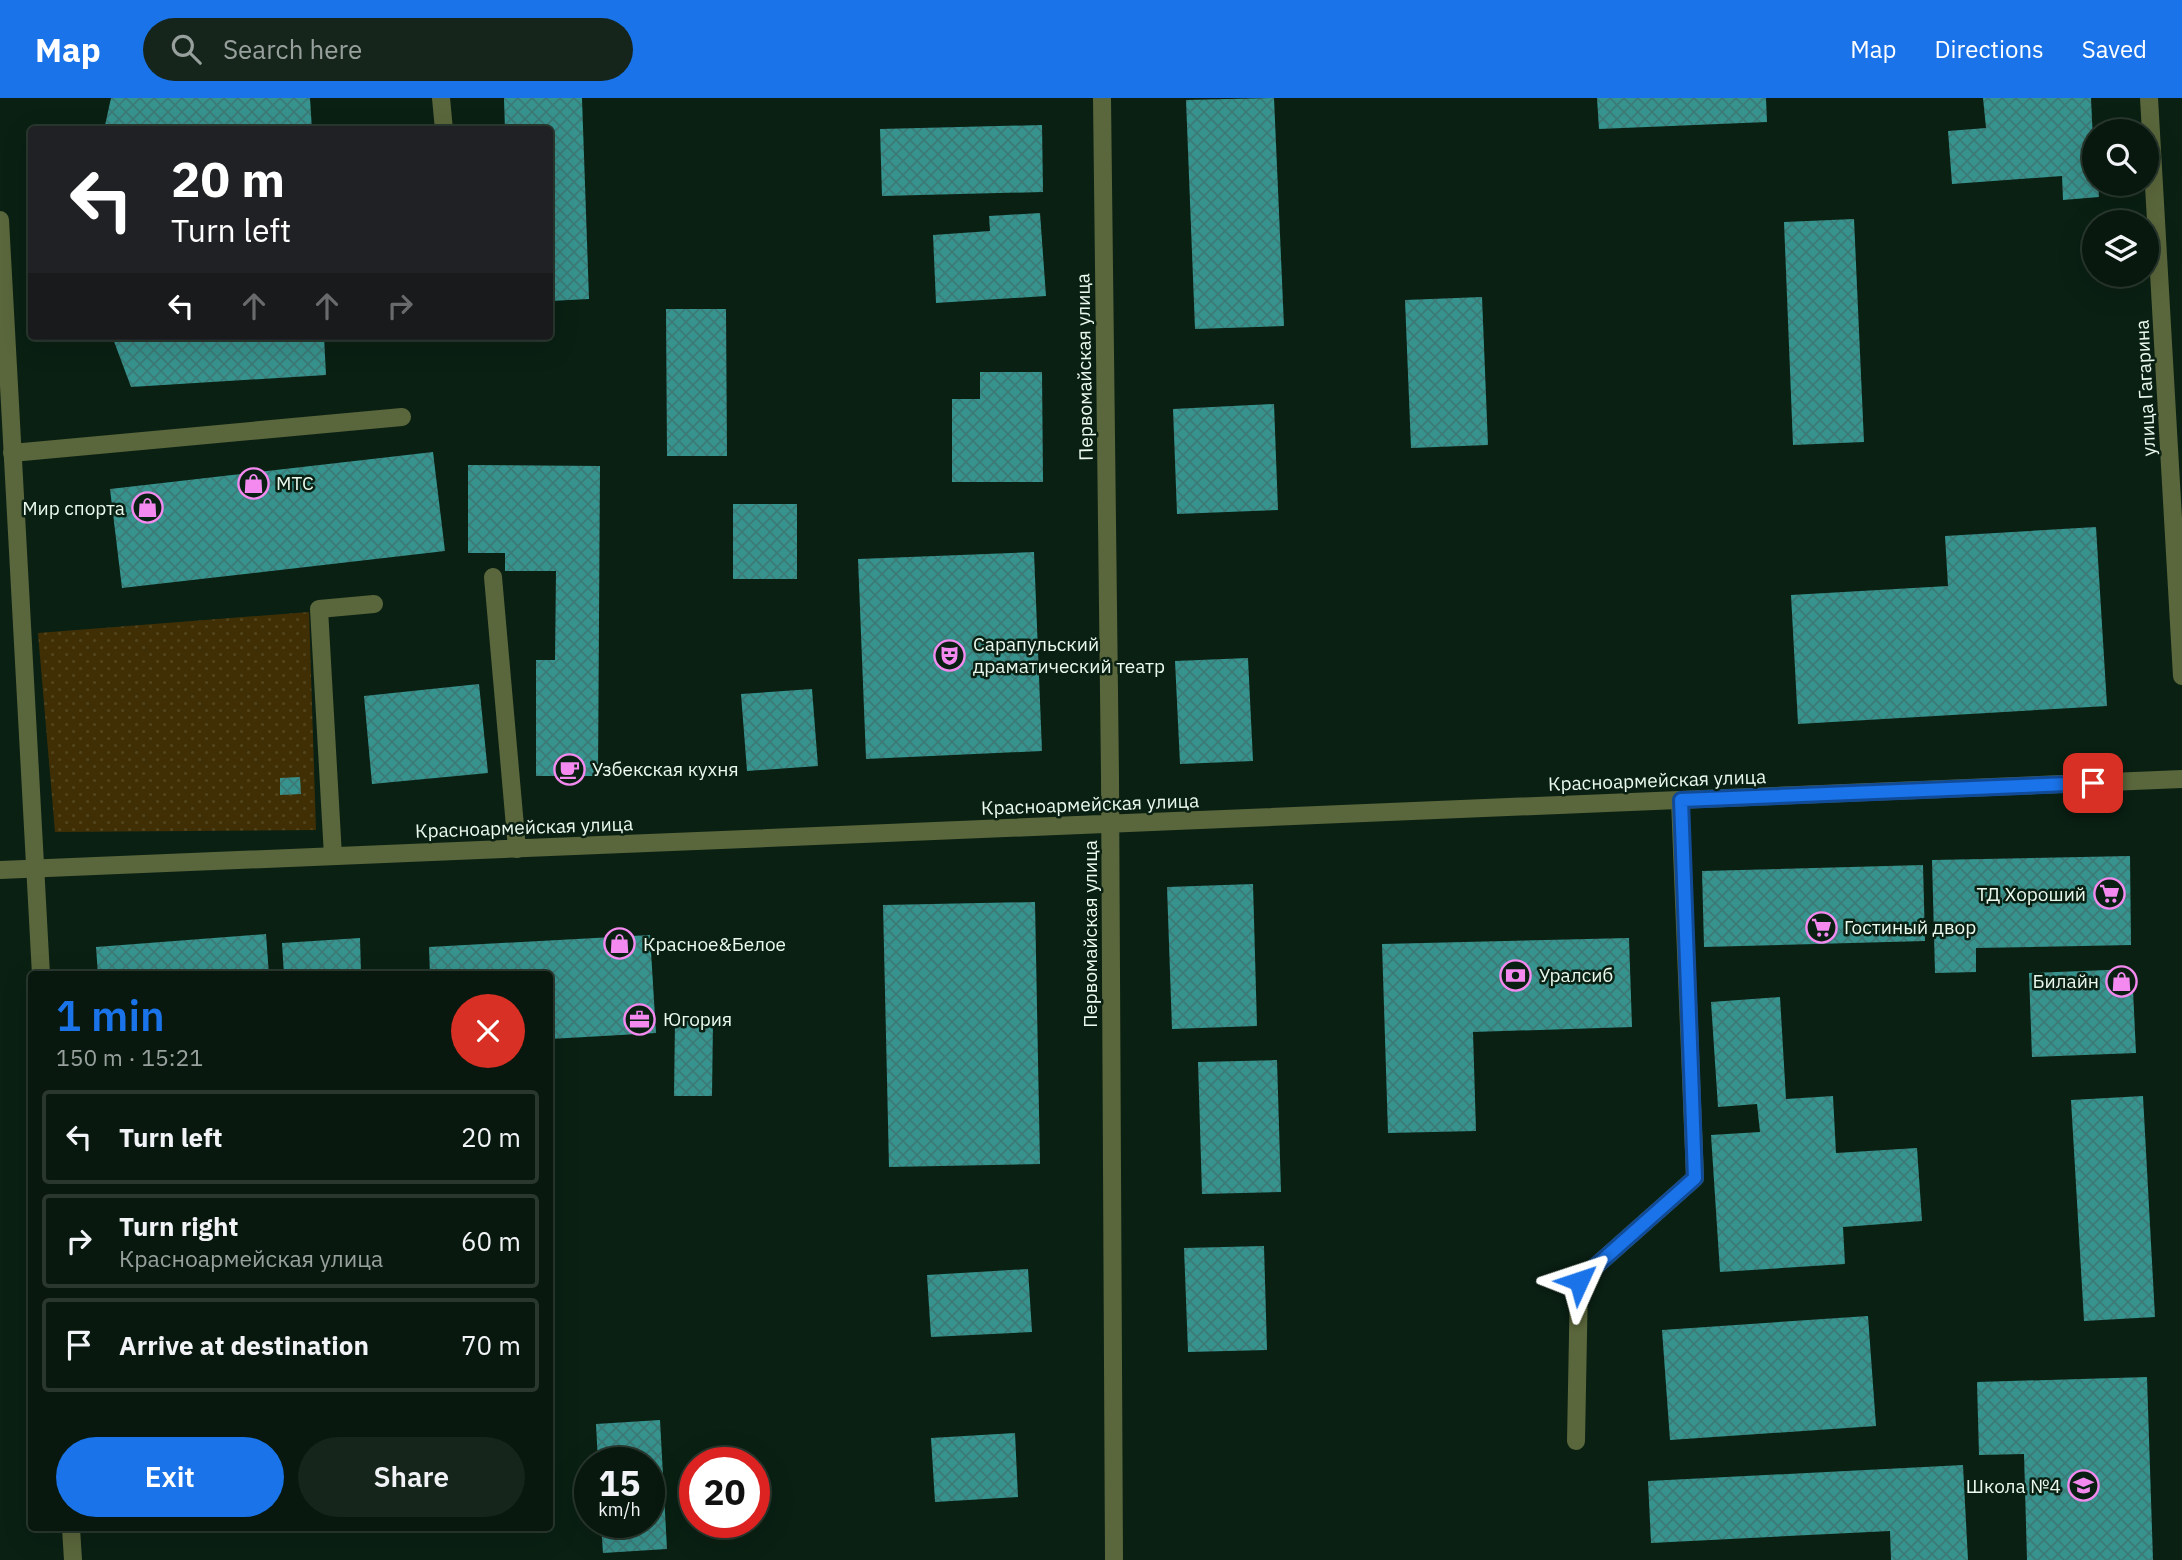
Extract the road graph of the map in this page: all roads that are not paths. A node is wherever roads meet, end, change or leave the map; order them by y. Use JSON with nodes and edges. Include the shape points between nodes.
{"nodes":[{"id":1,"x":441,"y":98,"type":"edge"},
{"id":2,"x":1102,"y":98,"type":"edge"},
{"id":3,"x":2149,"y":98,"type":"edge"},
{"id":4,"x":444,"y":126,"type":"edge"},
{"id":5,"x":0,"y":220,"type":"edge"},
{"id":6,"x":402,"y":417,"type":"dead end"},
{"id":7,"x":12,"y":453,"type":"junction"},
{"id":8,"x":493,"y":576,"type":"dead end"},
{"id":9,"x":374,"y":604,"type":"dead end"},
{"id":10,"x":2182,"y":676,"type":"edge"},
{"id":11,"x":2182,"y":779,"type":"edge"},
{"id":12,"x":1681,"y":800,"type":"junction"},
{"id":13,"x":1110,"y":825,"type":"junction"},
{"id":14,"x":517,"y":849,"type":"junction"},
{"id":15,"x":332,"y":856,"type":"junction"},
{"id":16,"x":34,"y":868,"type":"junction"},
{"id":17,"x":0,"y":870,"type":"edge"},
{"id":18,"x":41,"y":971,"type":"edge"},
{"id":19,"x":1576,"y":1441,"type":"dead end"},
{"id":20,"x":71,"y":1531,"type":"edge"},
{"id":21,"x":73,"y":1560,"type":"edge"},
{"id":22,"x":1114,"y":1560,"type":"edge"}],
"edges":[{"from":1,"to":4,"type":"street"},
{"from":2,"to":13,"type":"street","name":"Первомайская улица"},
{"from":3,"to":10,"type":"street","name":"улица Гагарина"},
{"from":5,"to":7,"type":"street"},
{"from":6,"to":7,"type":"street"},
{"from":7,"to":16,"type":"street"},
{"from":8,"to":14,"type":"street"},
{"from":9,"to":15,"type":"street","via":[[318,609]]},
{"from":11,"to":12,"type":"street","name":"Красноармейская улица"},
{"from":12,"to":13,"type":"street","name":"Красноармейская улица"},
{"from":12,"to":19,"type":"street","via":[[1695,1178],[1579,1281]]},
{"from":13,"to":14,"type":"street","name":"Красноармейская улица"},
{"from":13,"to":22,"type":"street","name":"Первомайская улица"},
{"from":14,"to":15,"type":"street","name":"Красноармейская улица"},
{"from":15,"to":16,"type":"street","name":"Красноармейская улица"},
{"from":16,"to":17,"type":"street","name":"Красноармейская улица"},
{"from":16,"to":18,"type":"street"},
{"from":20,"to":21,"type":"street"}]}
